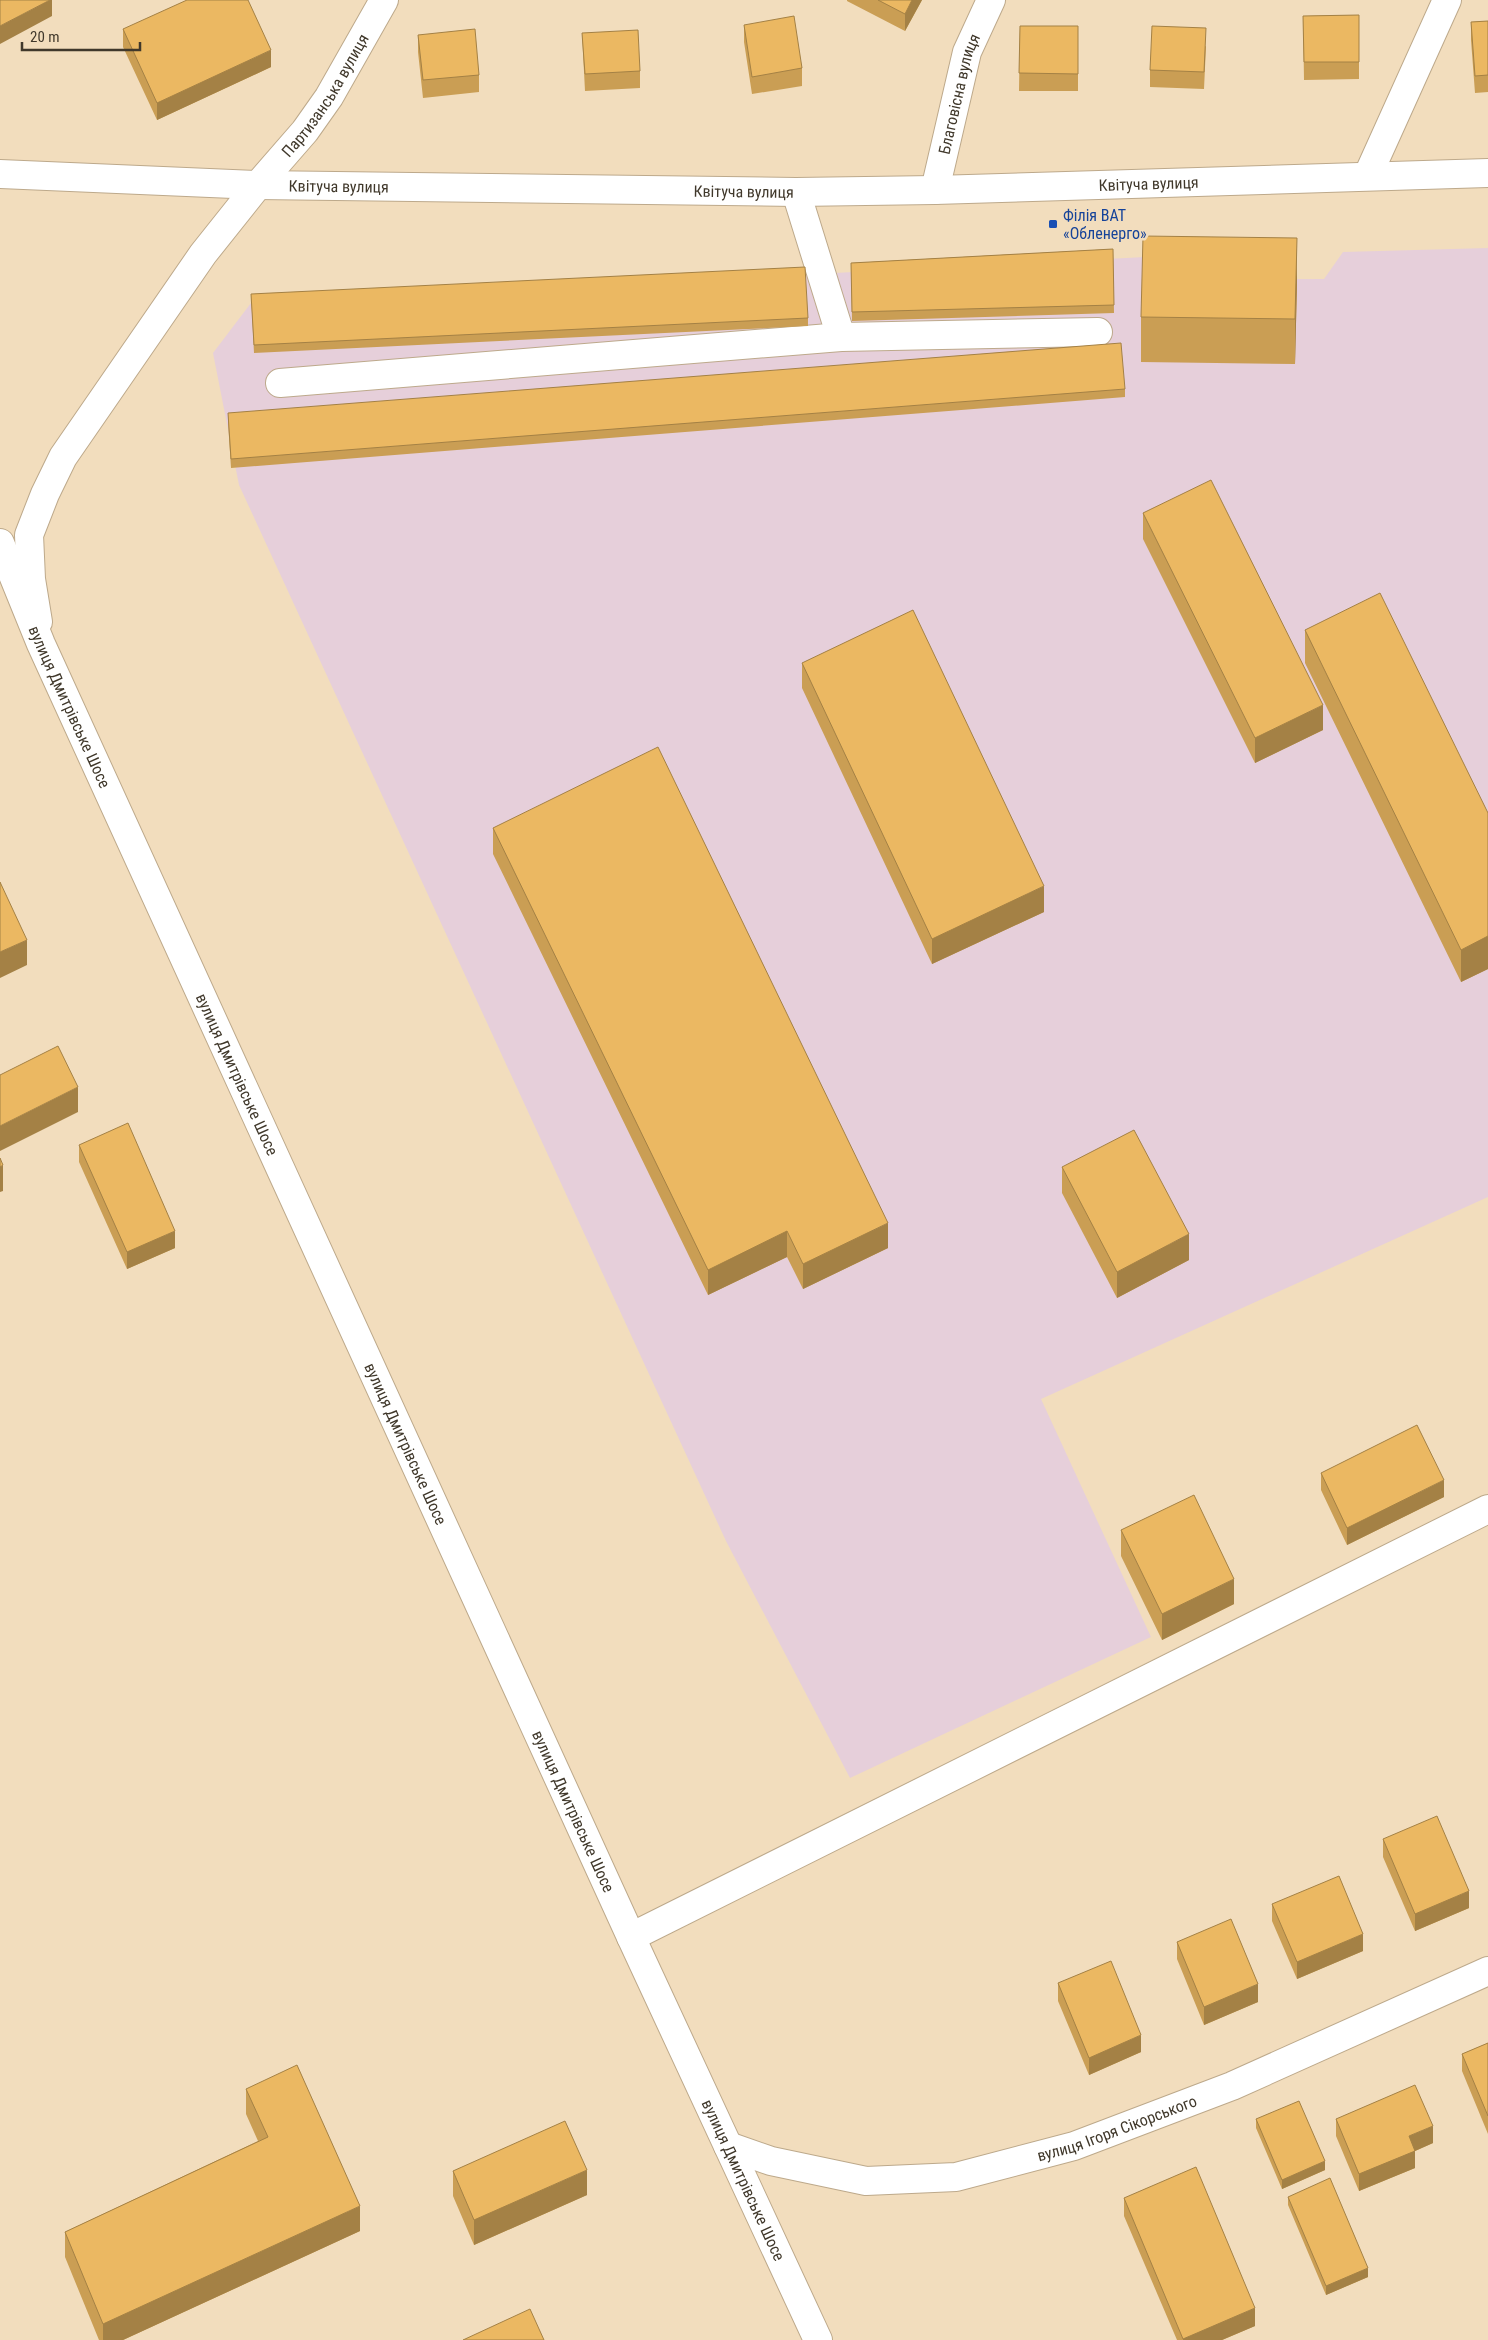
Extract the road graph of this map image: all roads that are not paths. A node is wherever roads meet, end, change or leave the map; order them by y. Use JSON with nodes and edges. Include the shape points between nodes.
{"nodes":[{"id":1,"x":384,"y":0,"type":"edge"},
{"id":2,"x":991,"y":0,"type":"edge"},
{"id":3,"x":1447,"y":0,"type":"edge"},
{"id":4,"x":1488,"y":173,"type":"edge"},
{"id":5,"x":0,"y":174,"type":"edge"},
{"id":6,"x":1368,"y":175,"type":"junction"},
{"id":7,"x":258,"y":185,"type":"junction"},
{"id":8,"x":935,"y":190,"type":"junction"},
{"id":9,"x":796,"y":192,"type":"junction"},
{"id":10,"x":1098,"y":332,"type":"dead end"},
{"id":11,"x":841,"y":337,"type":"junction"},
{"id":12,"x":280,"y":384,"type":"dead end"},
{"id":13,"x":0,"y":543,"type":"edge"},
{"id":14,"x":41,"y":644,"type":"junction"},
{"id":15,"x":1488,"y":1509,"type":"edge"},
{"id":16,"x":631,"y":1937,"type":"junction"},
{"id":17,"x":1488,"y":1971,"type":"edge"},
{"id":18,"x":728,"y":2146,"type":"junction"},
{"id":19,"x":818,"y":2340,"type":"edge"}],
"edges":[{"from":1,"to":7,"type":"street","name":"Партизанська вулиця","via":[[329,97],[305,131]]},
{"from":2,"to":8,"type":"street","name":"Благовісна вулиця","via":[[967,52]]},
{"from":3,"to":6,"type":"street"},
{"from":4,"to":6,"type":"street","name":"Квітуча вулиця"},
{"from":5,"to":7,"type":"street","name":"Квітуча вулиця"},
{"from":6,"to":8,"type":"street","name":"Квітуча вулиця"},
{"from":7,"to":9,"type":"street","name":"Квітуча вулиця"},
{"from":7,"to":14,"type":"street","name":"Партизанська вулиця","via":[[203,254],[64,457],[44,494],[28,535]]},
{"from":8,"to":9,"type":"street","name":"Квітуча вулиця"},
{"from":9,"to":11,"type":"street"},
{"from":10,"to":11,"type":"street"},
{"from":11,"to":12,"type":"street"},
{"from":13,"to":14,"type":"street","name":"вулиця Дмитрівське Шосе"},
{"from":14,"to":16,"type":"street","name":"вулиця Дмитрівське Шосе"},
{"from":15,"to":16,"type":"street"},
{"from":16,"to":18,"type":"street","name":"вулиця Дмитрівське Шосе"},
{"from":17,"to":18,"type":"street","name":"вулиця Ігоря Сікорського","via":[[1232,2086],[1074,2146],[956,2177],[866,2181],[770,2161]]},
{"from":18,"to":19,"type":"street","name":"вулиця Дмитрівське Шосе"}]}
